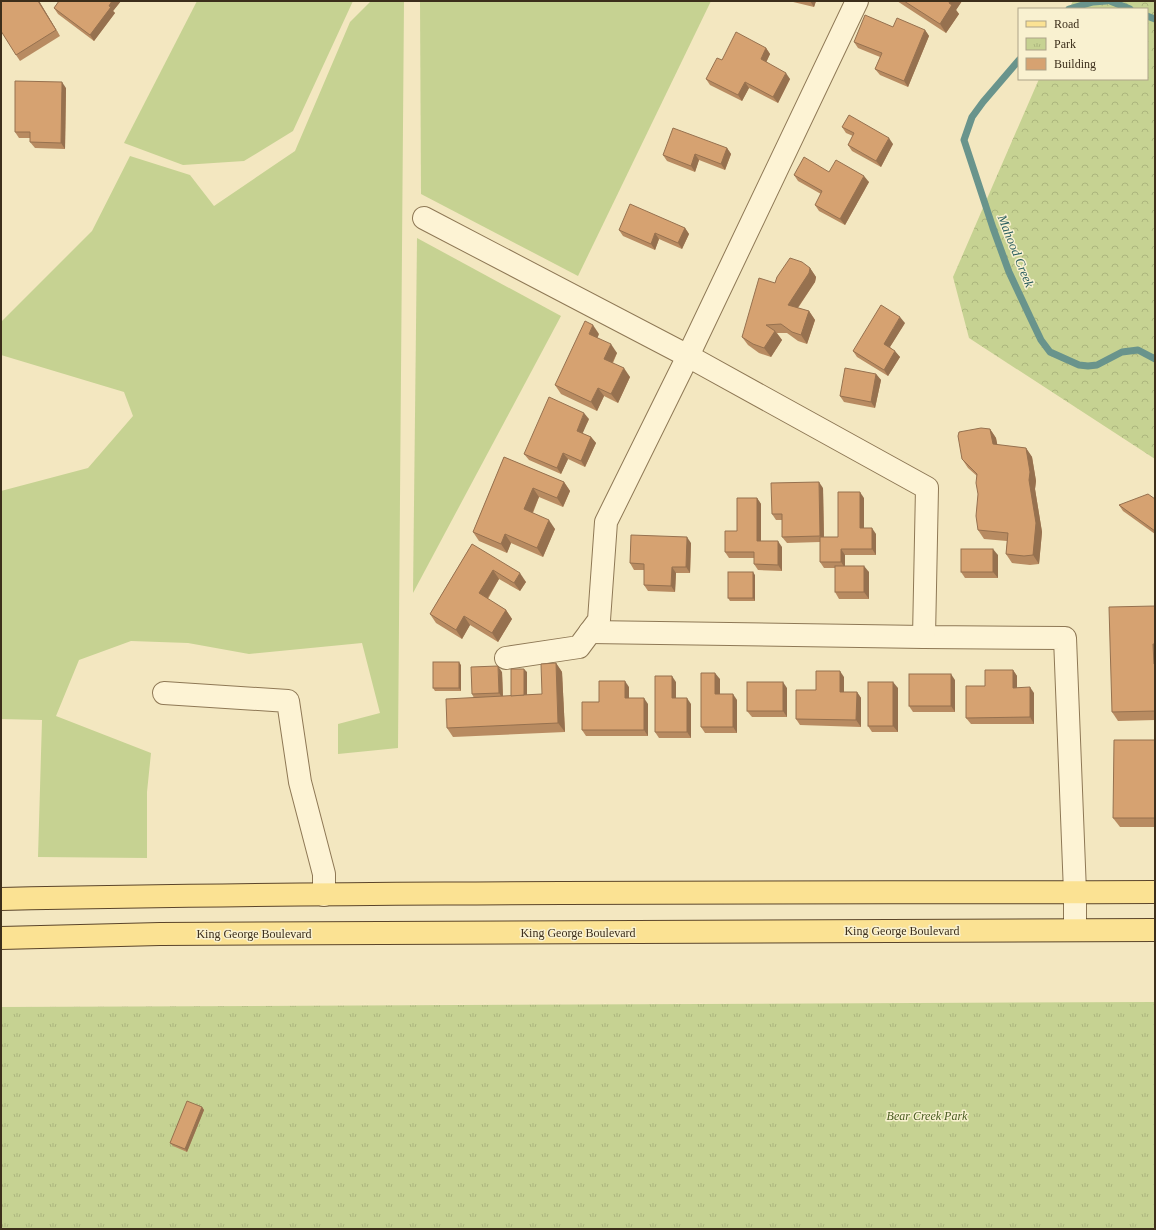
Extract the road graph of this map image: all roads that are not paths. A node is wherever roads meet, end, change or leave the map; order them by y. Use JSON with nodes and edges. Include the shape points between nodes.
{"nodes":[{"id":1,"x":857,"y":1,"type":"edge"},
{"id":2,"x":424,"y":218,"type":"dead end"},
{"id":3,"x":688,"y":356,"type":"junction"},
{"id":4,"x":590,"y":632,"type":"junction"},
{"id":5,"x":924,"y":637,"type":"junction"},
{"id":6,"x":506,"y":658,"type":"dead end"},
{"id":7,"x":164,"y":693,"type":"dead end"},
{"id":8,"x":1075,"y":892,"type":"junction"},
{"id":9,"x":1155,"y":892,"type":"edge"},
{"id":10,"x":324,"y":895,"type":"junction"},
{"id":11,"x":1,"y":899,"type":"edge"},
{"id":12,"x":1075,"y":930,"type":"junction"},
{"id":13,"x":1155,"y":930,"type":"edge"},
{"id":14,"x":1,"y":938,"type":"edge"}],
"edges":[{"from":1,"to":3,"type":"lane"},
{"from":2,"to":3,"type":"lane"},
{"from":3,"to":4,"type":"lane","via":[[606,522],[599,620]]},
{"from":3,"to":5,"type":"lane","via":[[927,488]]},
{"from":4,"to":5,"type":"lane"},
{"from":4,"to":6,"type":"lane","via":[[579,647]]},
{"from":5,"to":8,"type":"lane","via":[[1065,638]]},
{"from":7,"to":10,"type":"lane","via":[[288,701],[300,782],[324,874]]},
{"from":8,"to":9,"type":"main road"},
{"from":8,"to":10,"type":"main road"},
{"from":8,"to":12,"type":"lane"},
{"from":10,"to":11,"type":"main road"},
{"from":12,"to":13,"type":"main road","name":"King George Boulevard"},
{"from":12,"to":14,"type":"main road","name":"King George Boulevard","via":[[168,934]]}]}
